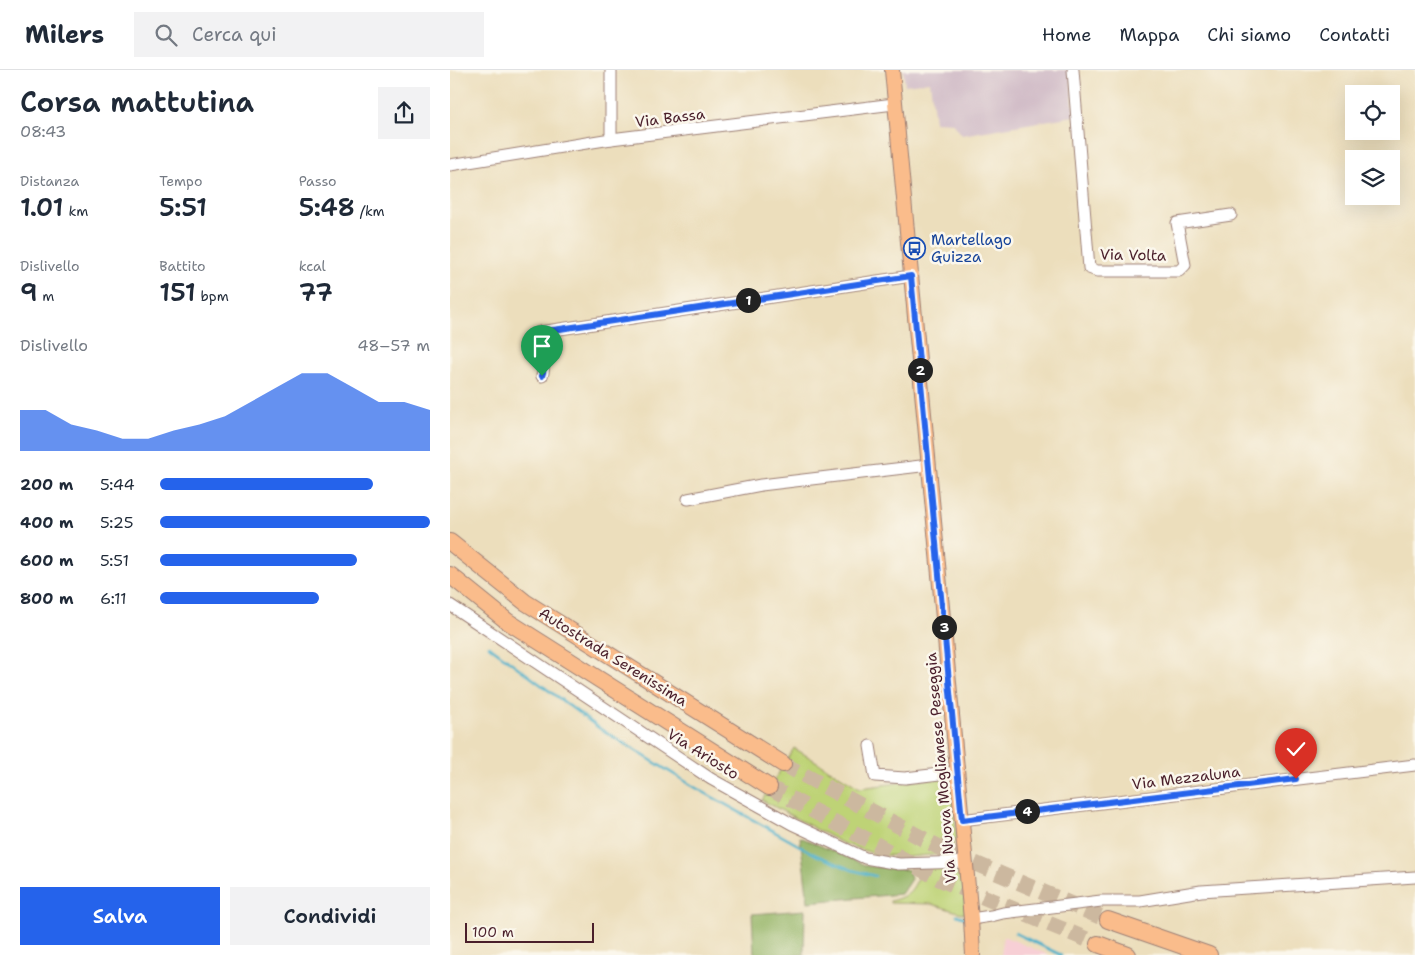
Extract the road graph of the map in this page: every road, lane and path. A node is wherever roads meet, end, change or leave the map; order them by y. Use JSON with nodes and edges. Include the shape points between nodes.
{"nodes":[{"id":1,"x":611,"y":70,"type":"edge"},
{"id":2,"x":892,"y":70,"type":"edge"},
{"id":3,"x":1074,"y":70,"type":"edge"},
{"id":4,"x":894,"y":104,"type":"junction"},
{"id":5,"x":611,"y":139,"type":"junction"},
{"id":6,"x":450,"y":165,"type":"edge"},
{"id":7,"x":1231,"y":215,"type":"dead end"},
{"id":8,"x":911,"y":276,"type":"junction"},
{"id":9,"x":542,"y":376,"type":"dead end"},
{"id":10,"x":929,"y":465,"type":"junction"},
{"id":11,"x":688,"y":499,"type":"dead end"},
{"id":12,"x":450,"y":542,"type":"edge"},
{"id":13,"x":450,"y":575,"type":"edge"},
{"id":14,"x":450,"y":605,"type":"edge"},
{"id":15,"x":870,"y":746,"type":"dead end"},
{"id":16,"x":783,"y":764,"type":"tunnel mouth"},
{"id":17,"x":1415,"y":765,"type":"edge"},
{"id":18,"x":957,"y":772,"type":"junction"},
{"id":19,"x":769,"y":787,"type":"tunnel mouth"},
{"id":20,"x":962,"y":820,"type":"junction"},
{"id":21,"x":965,"y":862,"type":"junction"},
{"id":22,"x":1415,"y":877,"type":"edge"},
{"id":23,"x":971,"y":919,"type":"junction"},
{"id":24,"x":1108,"y":920,"type":"tunnel mouth"},
{"id":25,"x":1098,"y":944,"type":"tunnel mouth"},
{"id":26,"x":973,"y":955,"type":"edge"},
{"id":27,"x":1128,"y":955,"type":"edge"},
{"id":28,"x":1209,"y":955,"type":"edge"}],
"edges":[{"from":1,"to":5,"type":"street"},
{"from":2,"to":4,"type":"main road","name":"Via Nuova Moglianese Peseggia"},
{"from":3,"to":7,"type":"street","name":"Via Volta","via":[[1089,268],[1098,271],[1179,270],[1185,264],[1177,222]]},
{"from":4,"to":5,"type":"street","name":"Via Bassa"},
{"from":4,"to":8,"type":"main road","name":"Via Nuova Moglianese Peseggia"},
{"from":5,"to":6,"type":"street","name":"Via Bassa"},
{"from":8,"to":9,"type":"street","via":[[540,332],[536,334],[535,342],[543,366]]},
{"from":8,"to":10,"type":"main road","name":"Via Nuova Moglianese Peseggia"},
{"from":10,"to":11,"type":"street","via":[[761,486]]},
{"from":10,"to":18,"type":"main road","name":"Via Nuova Moglianese Peseggia"},
{"from":12,"to":16,"type":"highway","name":"Autostrada Serenissima","via":[[525,602]]},
{"from":13,"to":19,"type":"highway","name":"Autostrada Serenissima","via":[[507,621]]},
{"from":14,"to":21,"type":"street","name":"Via Ariosto","via":[[711,779],[792,824],[865,858],[899,864]]},
{"from":15,"to":18,"type":"street","via":[[875,776],[904,778]]},
{"from":17,"to":20,"type":"street","name":"Via Mezzaluna"},
{"from":18,"to":20,"type":"main road","name":"Via Nuova Moglianese Peseggia"},
{"from":20,"to":21,"type":"main road","name":"Via Nuova Moglianese Peseggia"},
{"from":21,"to":23,"type":"main road","name":"Via Nuova Moglianese Peseggia"},
{"from":22,"to":23,"type":"street","via":[[1201,891],[1140,901],[1101,901]]},
{"from":23,"to":26,"type":"main road","name":"Via Nuova Moglianese Peseggia"},
{"from":24,"to":28,"type":"highway"},
{"from":25,"to":27,"type":"highway"}]}
